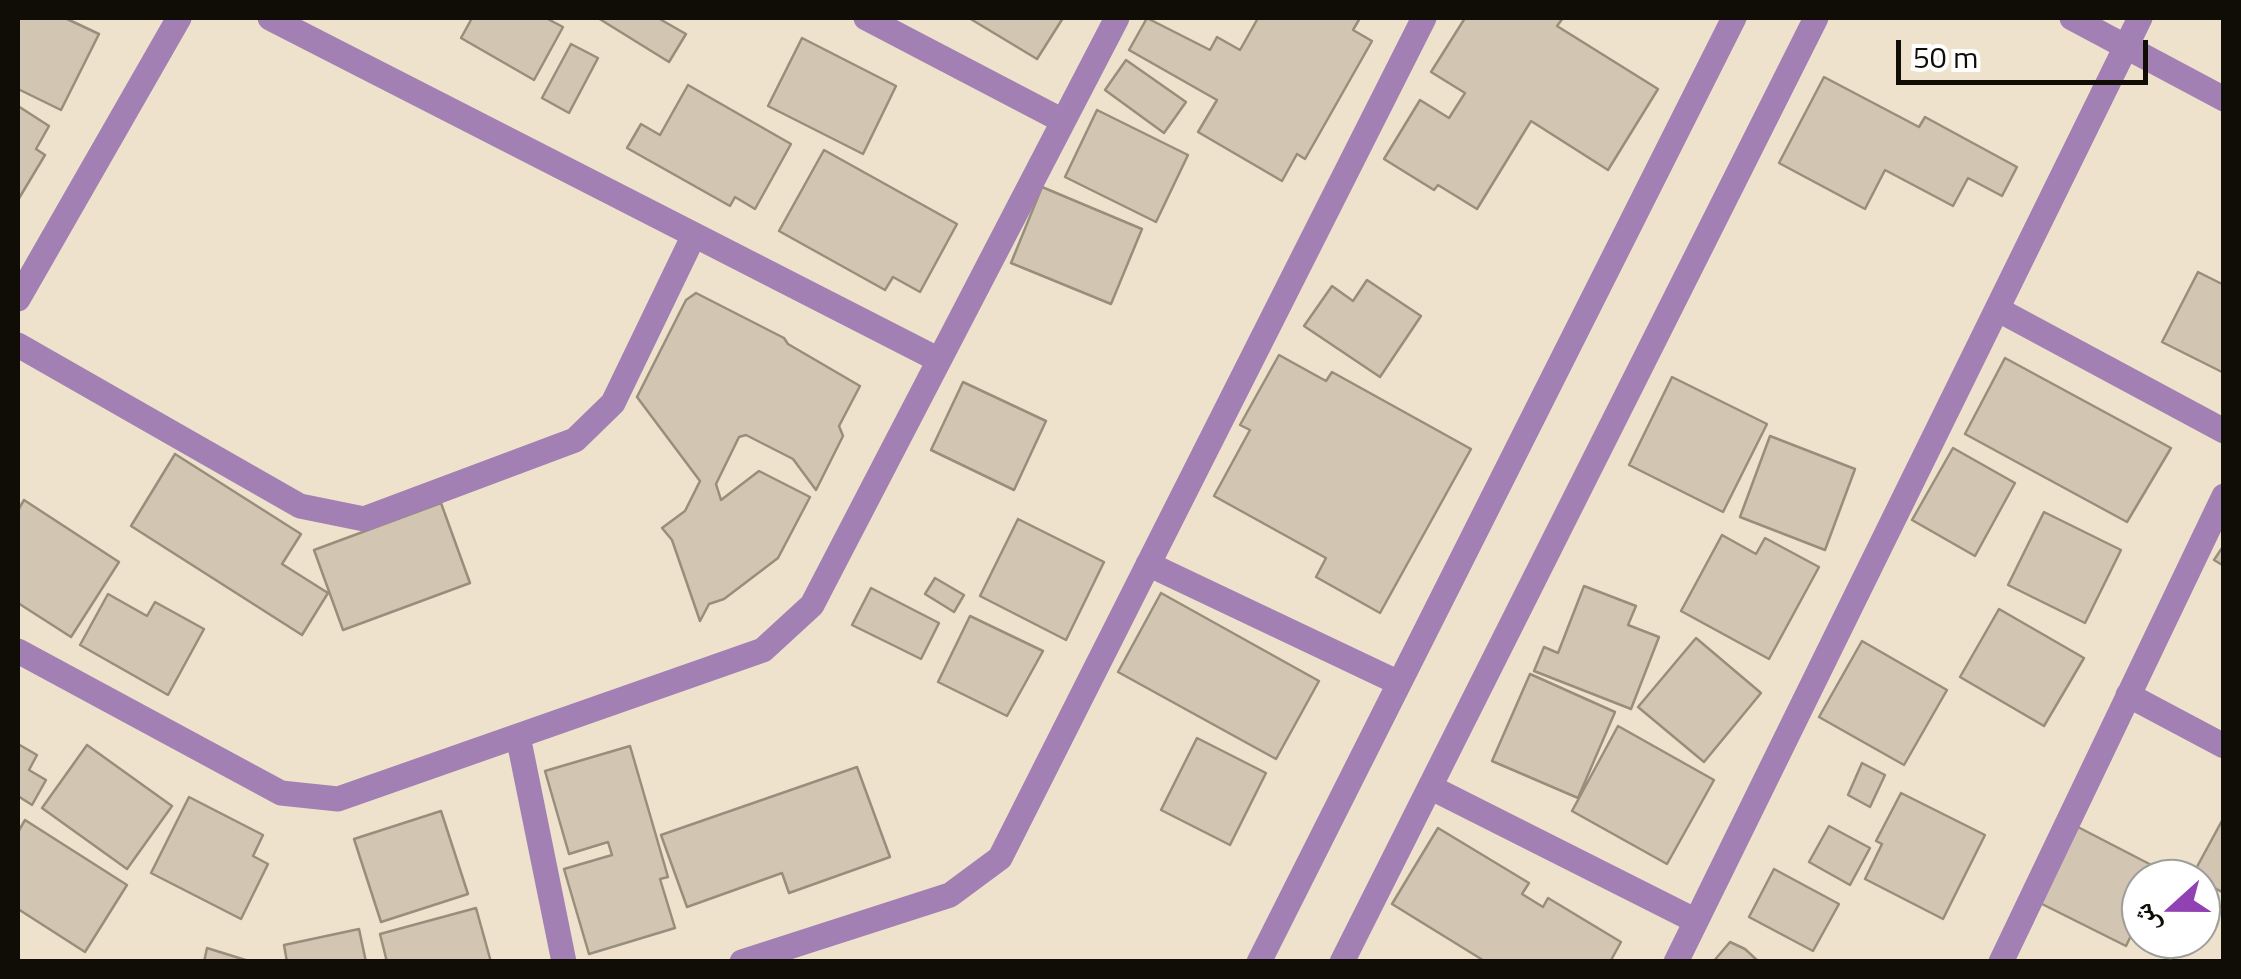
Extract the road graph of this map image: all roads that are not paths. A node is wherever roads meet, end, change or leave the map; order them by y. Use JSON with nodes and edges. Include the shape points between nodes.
{"nodes":[{"id":1,"x":179,"y":18,"type":"edge"},
{"id":2,"x":270,"y":18,"type":"edge"},
{"id":3,"x":866,"y":18,"type":"edge"},
{"id":4,"x":1116,"y":18,"type":"edge"},
{"id":5,"x":1424,"y":18,"type":"edge"},
{"id":6,"x":1734,"y":18,"type":"edge"},
{"id":7,"x":1816,"y":18,"type":"edge"},
{"id":8,"x":2072,"y":18,"type":"edge"},
{"id":9,"x":2140,"y":18,"type":"edge"},
{"id":10,"x":2126,"y":46,"type":"junction"},
{"id":11,"x":2224,"y":98,"type":"edge"},
{"id":12,"x":1063,"y":121,"type":"junction"},
{"id":13,"x":694,"y":235,"type":"junction"},
{"id":14,"x":18,"y":299,"type":"edge"},
{"id":15,"x":1997,"y":309,"type":"junction"},
{"id":16,"x":18,"y":345,"type":"edge"},
{"id":17,"x":939,"y":360,"type":"junction"},
{"id":18,"x":2224,"y":431,"type":"edge"},
{"id":19,"x":2224,"y":496,"type":"edge"},
{"id":20,"x":1148,"y":564,"type":"junction"},
{"id":21,"x":18,"y":651,"type":"edge"},
{"id":22,"x":1399,"y":683,"type":"junction"},
{"id":23,"x":2128,"y":696,"type":"junction"},
{"id":24,"x":518,"y":736,"type":"junction"},
{"id":25,"x":2224,"y":746,"type":"edge"},
{"id":26,"x":1430,"y":787,"type":"junction"},
{"id":27,"x":1696,"y":921,"type":"junction"},
{"id":28,"x":2007,"y":959,"type":"edge"},
{"id":29,"x":564,"y":962,"type":"edge"},
{"id":30,"x":742,"y":962,"type":"edge"},
{"id":31,"x":1259,"y":962,"type":"edge"},
{"id":32,"x":1342,"y":962,"type":"edge"},
{"id":33,"x":1676,"y":962,"type":"edge"}],
"edges":[{"from":1,"to":14,"type":"street"},
{"from":2,"to":13,"type":"street"},
{"from":3,"to":12,"type":"street"},
{"from":4,"to":12,"type":"street"},
{"from":5,"to":20,"type":"street"},
{"from":6,"to":22,"type":"street"},
{"from":7,"to":26,"type":"street"},
{"from":8,"to":10,"type":"street"},
{"from":9,"to":10,"type":"street"},
{"from":10,"to":11,"type":"street"},
{"from":10,"to":15,"type":"street"},
{"from":12,"to":17,"type":"street"},
{"from":13,"to":16,"type":"street","via":[[613,403],[575,440],[364,519],[300,506]]},
{"from":13,"to":17,"type":"street"},
{"from":15,"to":18,"type":"street"},
{"from":15,"to":27,"type":"street"},
{"from":17,"to":24,"type":"street","via":[[812,605],[788,628],[762,650]]},
{"from":19,"to":23,"type":"street"},
{"from":20,"to":22,"type":"street"},
{"from":20,"to":30,"type":"street","via":[[1000,858],[950,895]]},
{"from":21,"to":24,"type":"street","via":[[281,793],[338,799]]},
{"from":22,"to":31,"type":"street"},
{"from":23,"to":25,"type":"street"},
{"from":23,"to":28,"type":"street"},
{"from":24,"to":29,"type":"street"},
{"from":26,"to":27,"type":"street"},
{"from":26,"to":32,"type":"street"},
{"from":27,"to":33,"type":"street"}]}
